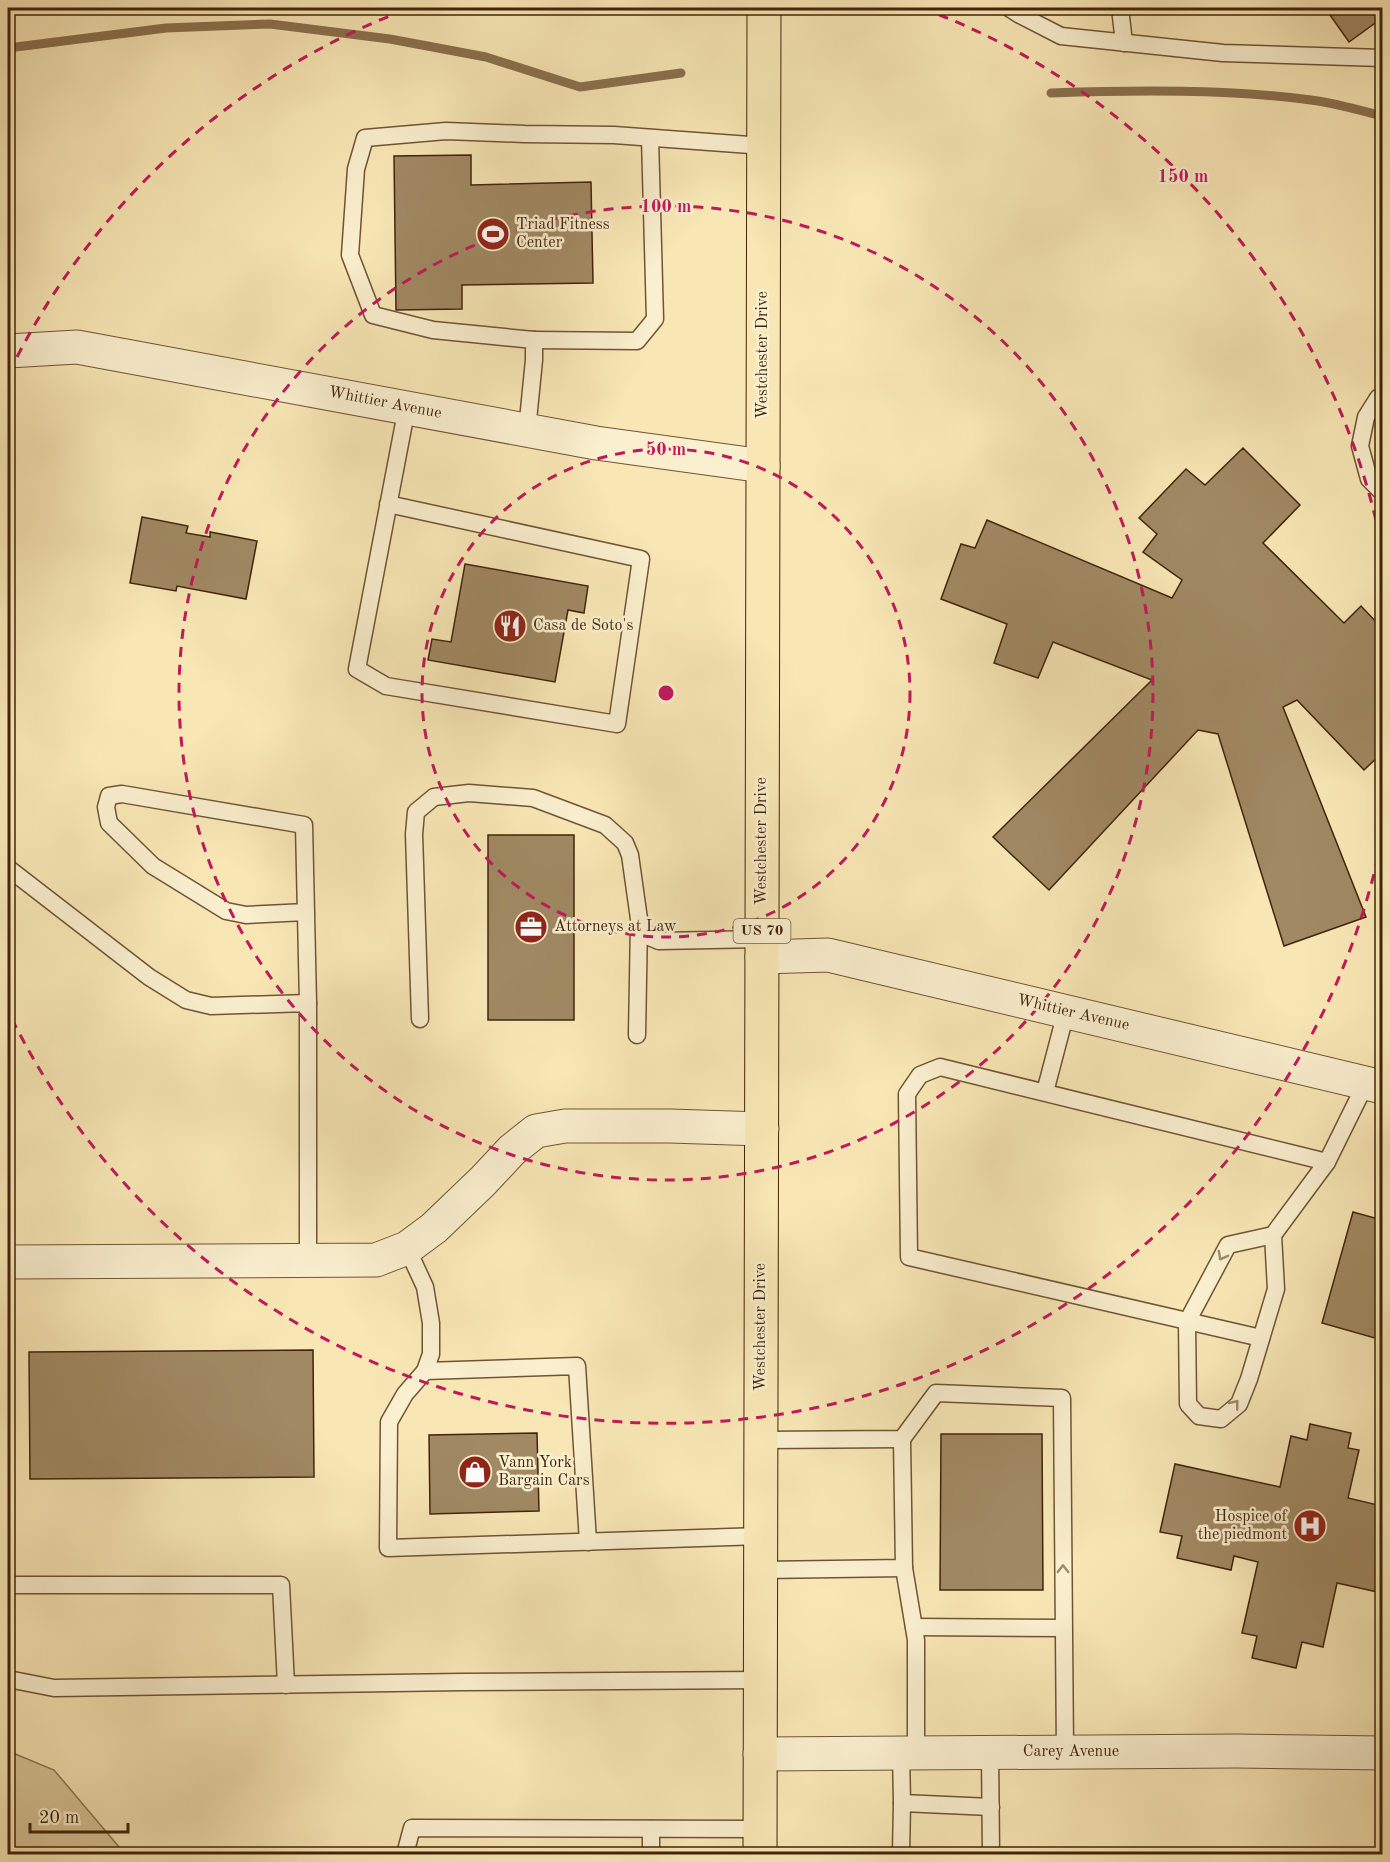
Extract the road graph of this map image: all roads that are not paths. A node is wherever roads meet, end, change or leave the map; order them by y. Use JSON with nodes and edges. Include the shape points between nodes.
{"nodes":[{"id":1,"x":764,"y":8,"type":"edge"},
{"id":2,"x":1009,"y":8,"type":"edge"},
{"id":3,"x":1120,"y":8,"type":"edge"},
{"id":4,"x":1124,"y":43,"type":"junction"},
{"id":5,"x":1383,"y":58,"type":"edge"},
{"id":6,"x":650,"y":138,"type":"junction"},
{"id":7,"x":764,"y":146,"type":"junction"},
{"id":8,"x":534,"y":340,"type":"junction"},
{"id":9,"x":8,"y":351,"type":"edge"},
{"id":10,"x":1383,"y":398,"type":"edge"},
{"id":11,"x":407,"y":407,"type":"junction"},
{"id":12,"x":527,"y":430,"type":"junction"},
{"id":13,"x":763,"y":466,"type":"junction"},
{"id":14,"x":1383,"y":492,"type":"edge"},
{"id":15,"x":388,"y":504,"type":"junction"},
{"id":16,"x":8,"y":868,"type":"edge"},
{"id":17,"x":306,"y":912,"type":"junction"},
{"id":18,"x":639,"y":919,"type":"junction"},
{"id":19,"x":762,"y":948,"type":"junction"},
{"id":20,"x":308,"y":1003,"type":"junction"},
{"id":21,"x":1066,"y":1012,"type":"junction"},
{"id":22,"x":420,"y":1019,"type":"dead end"},
{"id":23,"x":637,"y":1035,"type":"dead end"},
{"id":24,"x":1374,"y":1085,"type":"edge"},
{"id":25,"x":1045,"y":1092,"type":"junction"},
{"id":26,"x":762,"y":1130,"type":"junction"},
{"id":27,"x":1327,"y":1162,"type":"junction"},
{"id":28,"x":1273,"y":1235,"type":"junction"},
{"id":29,"x":407,"y":1248,"type":"junction"},
{"id":30,"x":308,"y":1260,"type":"junction"},
{"id":31,"x":8,"y":1262,"type":"edge"},
{"id":32,"x":1187,"y":1322,"type":"junction"},
{"id":33,"x":1261,"y":1338,"type":"junction"},
{"id":34,"x":425,"y":1371,"type":"junction"},
{"id":35,"x":902,"y":1439,"type":"junction"},
{"id":36,"x":761,"y":1440,"type":"junction"},
{"id":37,"x":761,"y":1536,"type":"junction"},
{"id":38,"x":588,"y":1542,"type":"junction"},
{"id":39,"x":904,"y":1568,"type":"junction"},
{"id":40,"x":761,"y":1570,"type":"junction"},
{"id":41,"x":8,"y":1585,"type":"edge"},
{"id":42,"x":914,"y":1627,"type":"junction"},
{"id":43,"x":1064,"y":1628,"type":"junction"},
{"id":44,"x":8,"y":1679,"type":"edge"},
{"id":45,"x":761,"y":1680,"type":"junction"},
{"id":46,"x":286,"y":1685,"type":"junction"},
{"id":47,"x":990,"y":1752,"type":"junction"},
{"id":48,"x":1065,"y":1752,"type":"junction"},
{"id":49,"x":909,"y":1753,"type":"junction"},
{"id":50,"x":1383,"y":1753,"type":"edge"},
{"id":51,"x":760,"y":1754,"type":"junction"},
{"id":52,"x":902,"y":1803,"type":"junction"},
{"id":53,"x":991,"y":1807,"type":"junction"},
{"id":54,"x":651,"y":1829,"type":"junction"},
{"id":55,"x":760,"y":1842,"type":"edge"},
{"id":56,"x":405,"y":1854,"type":"edge"},
{"id":57,"x":651,"y":1854,"type":"edge"},
{"id":58,"x":902,"y":1854,"type":"edge"},
{"id":59,"x":991,"y":1854,"type":"edge"}],
"edges":[{"from":1,"to":7,"type":"main road","name":"Westchester Drive","number":"US 70"},
{"from":2,"to":4,"type":"lane","via":[[1061,36]]},
{"from":3,"to":4,"type":"lane"},
{"from":4,"to":5,"type":"lane","via":[[1223,53]]},
{"from":6,"to":7,"type":"lane"},
{"from":6,"to":8,"type":"lane","via":[[655,319],[637,341]]},
{"from":6,"to":8,"type":"lane","via":[[446,131],[365,138],[356,169],[350,255],[373,315],[433,330]]},
{"from":7,"to":13,"type":"main road","name":"Westchester Drive","number":"US 70"},
{"from":8,"to":12,"type":"lane"},
{"from":9,"to":11,"type":"street","name":"Whittier Avenue","via":[[77,348]]},
{"from":10,"to":14,"type":"lane","via":[[1378,398],[1366,417],[1360,446],[1369,478]]},
{"from":11,"to":12,"type":"street","name":"Whittier Avenue"},
{"from":11,"to":15,"type":"lane"},
{"from":12,"to":13,"type":"street","name":"Whittier Avenue"},
{"from":13,"to":19,"type":"main road","name":"Westchester Drive","number":"US 70"},
{"from":15,"to":15,"type":"lane","via":[[357,669],[386,686],[617,724],[641,559]]},
{"from":16,"to":20,"type":"lane","via":[[149,977],[186,1000],[211,1006]]},
{"from":17,"to":17,"type":"lane","via":[[304,825],[122,794],[109,796],[109,823],[153,866],[226,911],[246,915]]},
{"from":17,"to":20,"type":"lane"},
{"from":18,"to":19,"type":"lane","via":[[647,936],[659,941]]},
{"from":18,"to":22,"type":"lane","via":[[630,855],[625,843],[605,825],[533,798],[469,793],[434,797],[416,812],[414,834]]},
{"from":18,"to":23,"type":"lane"},
{"from":19,"to":21,"type":"street","name":"Whittier Avenue","via":[[828,955]]},
{"from":19,"to":26,"type":"main road","name":"Westchester Drive","number":"US 70"},
{"from":20,"to":30,"type":"lane"},
{"from":21,"to":24,"type":"street","name":"Whittier Avenue"},
{"from":21,"to":25,"type":"lane"},
{"from":24,"to":27,"type":"lane"},
{"from":25,"to":27,"type":"lane"},
{"from":25,"to":32,"type":"lane","via":[[940,1067],[920,1075],[907,1094],[909,1257]]},
{"from":26,"to":29,"type":"street","via":[[576,1126],[536,1131],[434,1228]]},
{"from":26,"to":36,"type":"main road","name":"Westchester Drive","number":"US 70"},
{"from":27,"to":28,"type":"lane"},
{"from":28,"to":32,"type":"lane","one_way":true,"via":[[1228,1245]]},
{"from":28,"to":33,"type":"lane","via":[[1276,1289]]},
{"from":29,"to":30,"type":"street","via":[[376,1260]]},
{"from":29,"to":34,"type":"lane","via":[[425,1287],[431,1323],[431,1354]]},
{"from":30,"to":31,"type":"street"},
{"from":32,"to":33,"type":"lane"},
{"from":32,"to":33,"type":"lane","one_way":true,"via":[[1188,1404],[1199,1416],[1221,1419],[1239,1404]]},
{"from":34,"to":38,"type":"lane","via":[[577,1366]]},
{"from":34,"to":38,"type":"lane","via":[[405,1394],[389,1422],[388,1548]]},
{"from":35,"to":36,"type":"lane"},
{"from":35,"to":39,"type":"lane"},
{"from":43,"to":35,"type":"lane","one_way":true,"via":[[1062,1398],[936,1393]]},
{"from":36,"to":37,"type":"main road","name":"Westchester Drive","number":"US 70"},
{"from":37,"to":38,"type":"lane"},
{"from":37,"to":40,"type":"main road","name":"Westchester Drive","number":"US 70"},
{"from":39,"to":40,"type":"lane"},
{"from":39,"to":42,"type":"lane"},
{"from":40,"to":45,"type":"main road","name":"Westchester Drive","number":"US 70"},
{"from":41,"to":46,"type":"lane","via":[[281,1585]]},
{"from":42,"to":43,"type":"lane"},
{"from":42,"to":49,"type":"lane"},
{"from":43,"to":48,"type":"lane"},
{"from":44,"to":46,"type":"lane","via":[[54,1688]]},
{"from":45,"to":46,"type":"lane"},
{"from":45,"to":51,"type":"main road","name":"Westchester Drive","number":"US 70"},
{"from":47,"to":48,"type":"street","name":"Carey Avenue"},
{"from":47,"to":49,"type":"street","name":"Carey Avenue"},
{"from":47,"to":53,"type":"lane"},
{"from":48,"to":50,"type":"street","name":"Carey Avenue"},
{"from":49,"to":51,"type":"street","name":"Carey Avenue"},
{"from":49,"to":52,"type":"lane"},
{"from":51,"to":55,"type":"main road","name":"Westchester Drive","number":"US 70"},
{"from":52,"to":53,"type":"lane"},
{"from":52,"to":58,"type":"lane"},
{"from":53,"to":59,"type":"lane"},
{"from":54,"to":55,"type":"lane"},
{"from":54,"to":56,"type":"lane","via":[[412,1828]]},
{"from":54,"to":57,"type":"lane"}]}
